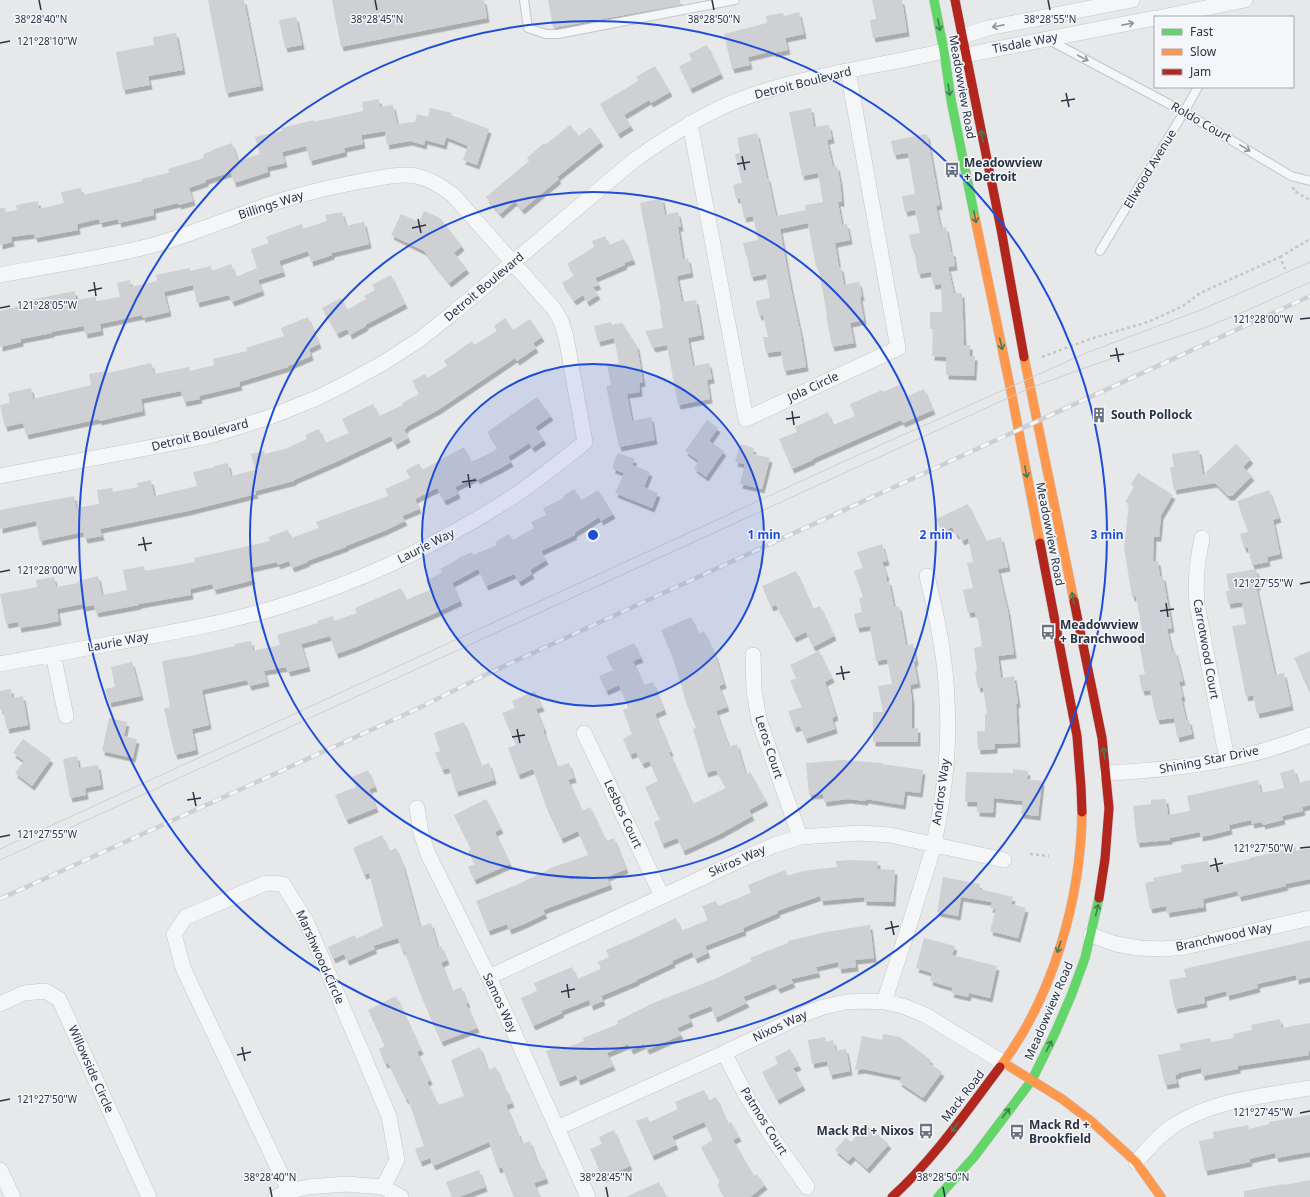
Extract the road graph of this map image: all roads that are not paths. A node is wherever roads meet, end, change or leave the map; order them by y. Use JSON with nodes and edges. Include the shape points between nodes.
{"nodes":[{"id":1,"x":524,"y":0,"type":"edge"},
{"id":2,"x":735,"y":0,"type":"edge"},
{"id":3,"x":934,"y":0,"type":"edge"},
{"id":4,"x":955,"y":0,"type":"edge"},
{"id":5,"x":1132,"y":0,"type":"edge"},
{"id":6,"x":1245,"y":0,"type":"edge"},
{"id":7,"x":1208,"y":8,"type":"edge"},
{"id":8,"x":1167,"y":16,"type":"edge"},
{"id":9,"x":1154,"y":18,"type":"edge"},
{"id":10,"x":963,"y":36,"type":"junction"},
{"id":11,"x":1049,"y":39,"type":"junction"},
{"id":12,"x":955,"y":53,"type":"junction"},
{"id":13,"x":848,"y":71,"type":"junction"},
{"id":14,"x":1197,"y":88,"type":"edge"},
{"id":15,"x":1184,"y":112,"type":"junction"},
{"id":16,"x":690,"y":123,"type":"junction"},
{"id":17,"x":1310,"y":181,"type":"edge"},
{"id":18,"x":1100,"y":251,"type":"dead end"},
{"id":19,"x":513,"y":262,"type":"junction"},
{"id":20,"x":0,"y":275,"type":"edge"},
{"id":21,"x":0,"y":476,"type":"edge"},
{"id":22,"x":1202,"y":538,"type":"dead end"},
{"id":23,"x":927,"y":576,"type":"dead end"},
{"id":24,"x":53,"y":654,"type":"junction"},
{"id":25,"x":753,"y":655,"type":"dead end"},
{"id":26,"x":0,"y":664,"type":"edge"},
{"id":27,"x":66,"y":716,"type":"dead end"},
{"id":28,"x":584,"y":733,"type":"dead end"},
{"id":29,"x":1310,"y":735,"type":"edge"},
{"id":30,"x":1227,"y":759,"type":"junction"},
{"id":31,"x":1106,"y":773,"type":"junction"},
{"id":32,"x":417,"y":808,"type":"dead end"},
{"id":33,"x":800,"y":837,"type":"junction"},
{"id":34,"x":933,"y":845,"type":"junction"},
{"id":35,"x":1004,"y":860,"type":"dead end"},
{"id":36,"x":662,"y":896,"type":"junction"},
{"id":37,"x":1310,"y":918,"type":"edge"},
{"id":38,"x":1091,"y":935,"type":"junction"},
{"id":39,"x":489,"y":977,"type":"junction"},
{"id":40,"x":884,"y":1002,"type":"junction"},
{"id":41,"x":0,"y":1004,"type":"edge"},
{"id":42,"x":724,"y":1053,"type":"junction"},
{"id":43,"x":1004,"y":1063,"type":"junction"},
{"id":44,"x":1032,"y":1080,"type":"junction"},
{"id":45,"x":1310,"y":1088,"type":"edge"},
{"id":46,"x":557,"y":1128,"type":"junction"},
{"id":47,"x":1136,"y":1162,"type":"junction"},
{"id":48,"x":0,"y":1170,"type":"edge"},
{"id":49,"x":383,"y":1187,"type":"junction"},
{"id":50,"x":807,"y":1187,"type":"dead end"},
{"id":51,"x":283,"y":1194,"type":"edge"},
{"id":52,"x":13,"y":1197,"type":"edge"},
{"id":53,"x":149,"y":1197,"type":"edge"},
{"id":54,"x":402,"y":1197,"type":"edge"},
{"id":55,"x":588,"y":1197,"type":"edge"},
{"id":56,"x":892,"y":1197,"type":"edge"},
{"id":57,"x":938,"y":1197,"type":"edge"},
{"id":58,"x":1161,"y":1197,"type":"edge"}],
"edges":[{"from":1,"to":2,"type":"lane","via":[[528,28],[546,34],[558,34]]},
{"from":3,"to":12,"type":"main road","name":"Meadowview Road","one_way":true},
{"from":4,"to":10,"type":"main road","name":"Meadowview Road"},
{"from":5,"to":10,"type":"street","name":"Tisdale Way","one_way":true,"via":[[988,28]]},
{"from":6,"to":7,"type":"street"},
{"from":7,"to":8,"type":"street"},
{"from":11,"to":9,"type":"street","name":"Tisdale Way","one_way":true},
{"from":10,"to":12,"type":"main road"},
{"from":10,"to":12,"type":"main road","name":"Meadowview Road"},
{"from":11,"to":12,"type":"street","name":"Tisdale Way"},
{"from":11,"to":15,"type":"lane","name":"Roldo Court","one_way":true},
{"from":12,"to":13,"type":"street","name":"Detroit Boulevard"},
{"from":31,"to":12,"type":"main road","name":"Meadowview Road","one_way":true,"via":[[1102,738],[1030,388],[1001,229]]},
{"from":12,"to":43,"type":"main road","name":"Meadowview Road","one_way":true,"via":[[951,100],[1012,396],[1077,736],[1081,783],[1079,855],[1060,947],[1033,1016]]},
{"from":13,"to":16,"type":"street","name":"Detroit Boulevard","via":[[794,82],[751,96]]},
{"from":13,"to":16,"type":"street","name":"Jola Circle","via":[[898,348],[746,419]]},
{"from":14,"to":15,"type":"lane","name":"Ellwood Avenue"},
{"from":15,"to":17,"type":"lane","name":"Roldo Court","one_way":true,"via":[[1291,176]]},
{"from":15,"to":18,"type":"lane","name":"Ellwood Avenue"},
{"from":16,"to":19,"type":"street","name":"Detroit Boulevard","via":[[633,161]]},
{"from":19,"to":20,"type":"street","name":"Billings Way","via":[[464,206],[443,187],[416,176],[397,174],[319,190],[154,244]]},
{"from":19,"to":21,"type":"street","name":"Detroit Boulevard","via":[[419,340],[346,384],[316,398],[267,418],[205,437]]},
{"from":19,"to":24,"type":"street","name":"Laurie Way","via":[[554,308],[561,321],[586,442],[504,502],[465,526],[411,555],[348,583],[283,606],[239,618]]},
{"from":22,"to":30,"type":"street","name":"Carrotwood Court","via":[[1195,583],[1197,605]]},
{"from":23,"to":34,"type":"street","name":"Andros Way","via":[[936,611],[948,702],[943,793]]},
{"from":24,"to":26,"type":"street","name":"Laurie Way"},
{"from":24,"to":27,"type":"street"},
{"from":25,"to":33,"type":"street","name":"Leros Court","via":[[754,690],[759,720]]},
{"from":28,"to":36,"type":"street","name":"Lesbos Court"},
{"from":29,"to":30,"type":"street","name":"Shining Star Drive"},
{"from":30,"to":31,"type":"street","name":"Shining Star Drive","via":[[1152,771]]},
{"from":38,"to":31,"type":"main road","name":"Meadowview Road","one_way":true,"via":[[1106,859],[1109,808]]},
{"from":32,"to":39,"type":"street","name":"Samos Way","via":[[428,854]]},
{"from":33,"to":34,"type":"street","name":"Skiros Way","via":[[859,833],[890,835]]},
{"from":33,"to":36,"type":"street","name":"Skiros Way","via":[[751,855]]},
{"from":34,"to":35,"type":"street","name":"Skiros Way"},
{"from":34,"to":40,"type":"street","name":"Andros Way"},
{"from":36,"to":39,"type":"street","name":"Skiros Way"},
{"from":37,"to":38,"type":"street","name":"Branchwood Way","via":[[1185,947],[1139,948],[1116,944]]},
{"from":44,"to":38,"type":"main road","name":"Meadowview Road","one_way":true,"via":[[1056,1033],[1085,958]]},
{"from":39,"to":46,"type":"street","name":"Samos Way"},
{"from":40,"to":42,"type":"street","name":"Nixos Way","via":[[846,1002],[823,1007]]},
{"from":40,"to":43,"type":"street","name":"Nixos Way","via":[[925,1015]]},
{"from":41,"to":53,"type":"street","name":"Willowside Circle","via":[[24,993],[45,991],[59,998]]},
{"from":42,"to":46,"type":"street","name":"Nixos Way"},
{"from":42,"to":50,"type":"street","name":"Patmos Court","via":[[772,1138]]},
{"from":43,"to":44,"type":"main road"},
{"from":43,"to":56,"type":"main road","name":"Mack Road","one_way":true,"via":[[946,1139]]},
{"from":44,"to":47,"type":"main road","via":[[1091,1121]]},
{"from":57,"to":44,"type":"main road","one_way":true,"via":[[974,1157]]},
{"from":45,"to":47,"type":"street","via":[[1223,1104],[1187,1117],[1170,1128]]},
{"from":46,"to":55,"type":"street","name":"Samos Way"},
{"from":47,"to":58,"type":"main road"},
{"from":48,"to":52,"type":"street"},
{"from":49,"to":51,"type":"street","via":[[346,1184],[308,1187]]},
{"from":49,"to":51,"type":"street","name":"Marshwood Circle","via":[[397,1160],[389,1116],[307,923],[283,884],[266,883],[186,917],[174,934],[183,968]]},
{"from":49,"to":54,"type":"street"}]}
